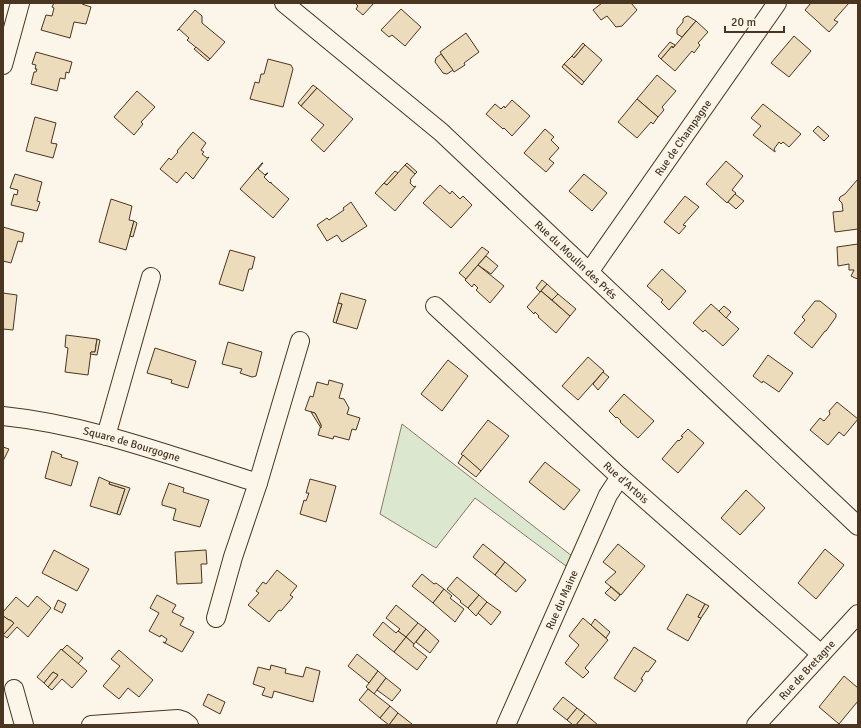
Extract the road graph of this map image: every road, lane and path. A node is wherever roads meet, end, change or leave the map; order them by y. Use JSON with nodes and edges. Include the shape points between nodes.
{"nodes":[{"id":1,"x":20,"y":3,"type":"edge"},
{"id":2,"x":284,"y":3,"type":"edge"},
{"id":3,"x":778,"y":3,"type":"edge"},
{"id":4,"x":3,"y":65,"type":"edge"},
{"id":5,"x":589,"y":272,"type":"junction"},
{"id":6,"x":151,"y":277,"type":"dead end"},
{"id":7,"x":435,"y":306,"type":"dead end"},
{"id":8,"x":300,"y":341,"type":"dead end"},
{"id":9,"x":3,"y":416,"type":"edge"},
{"id":10,"x":106,"y":436,"type":"junction"},
{"id":11,"x":620,"y":476,"type":"junction"},
{"id":12,"x":258,"y":483,"type":"junction"},
{"id":13,"x":858,"y":526,"type":"edge"},
{"id":14,"x":858,"y":614,"type":"edge"},
{"id":15,"x":216,"y":618,"type":"dead end"},
{"id":16,"x":821,"y":654,"type":"junction"},
{"id":17,"x":14,"y":689,"type":"dead end"},
{"id":18,"x":24,"y":725,"type":"edge"},
{"id":19,"x":91,"y":725,"type":"edge"},
{"id":20,"x":189,"y":725,"type":"edge"},
{"id":21,"x":506,"y":725,"type":"edge"},
{"id":22,"x":756,"y":725,"type":"edge"}],
"edges":[{"from":1,"to":4,"type":"street"},
{"from":2,"to":5,"type":"street","name":"Rue du Moulin des Prés","via":[[441,132]]},
{"from":3,"to":5,"type":"street","name":"Rue de Champagne"},
{"from":5,"to":13,"type":"street","name":"Rue du Moulin des Prés"},
{"from":6,"to":10,"type":"street"},
{"from":7,"to":11,"type":"street","name":"Rue d'Artois"},
{"from":8,"to":12,"type":"street"},
{"from":9,"to":10,"type":"street","name":"Square de Bourgogne","via":[[46,422]]},
{"from":10,"to":12,"type":"street","name":"Square de Bourgogne"},
{"from":11,"to":16,"type":"street","name":"Rue d'Artois"},
{"from":11,"to":21,"type":"street","name":"Rue du Maine","via":[[608,495]]},
{"from":12,"to":15,"type":"street"},
{"from":14,"to":16,"type":"street","name":"Rue de Bretagne"},
{"from":16,"to":22,"type":"street","name":"Rue de Bretagne"},
{"from":17,"to":18,"type":"street"},
{"from":19,"to":20,"type":"street","via":[[178,719]]}]}
